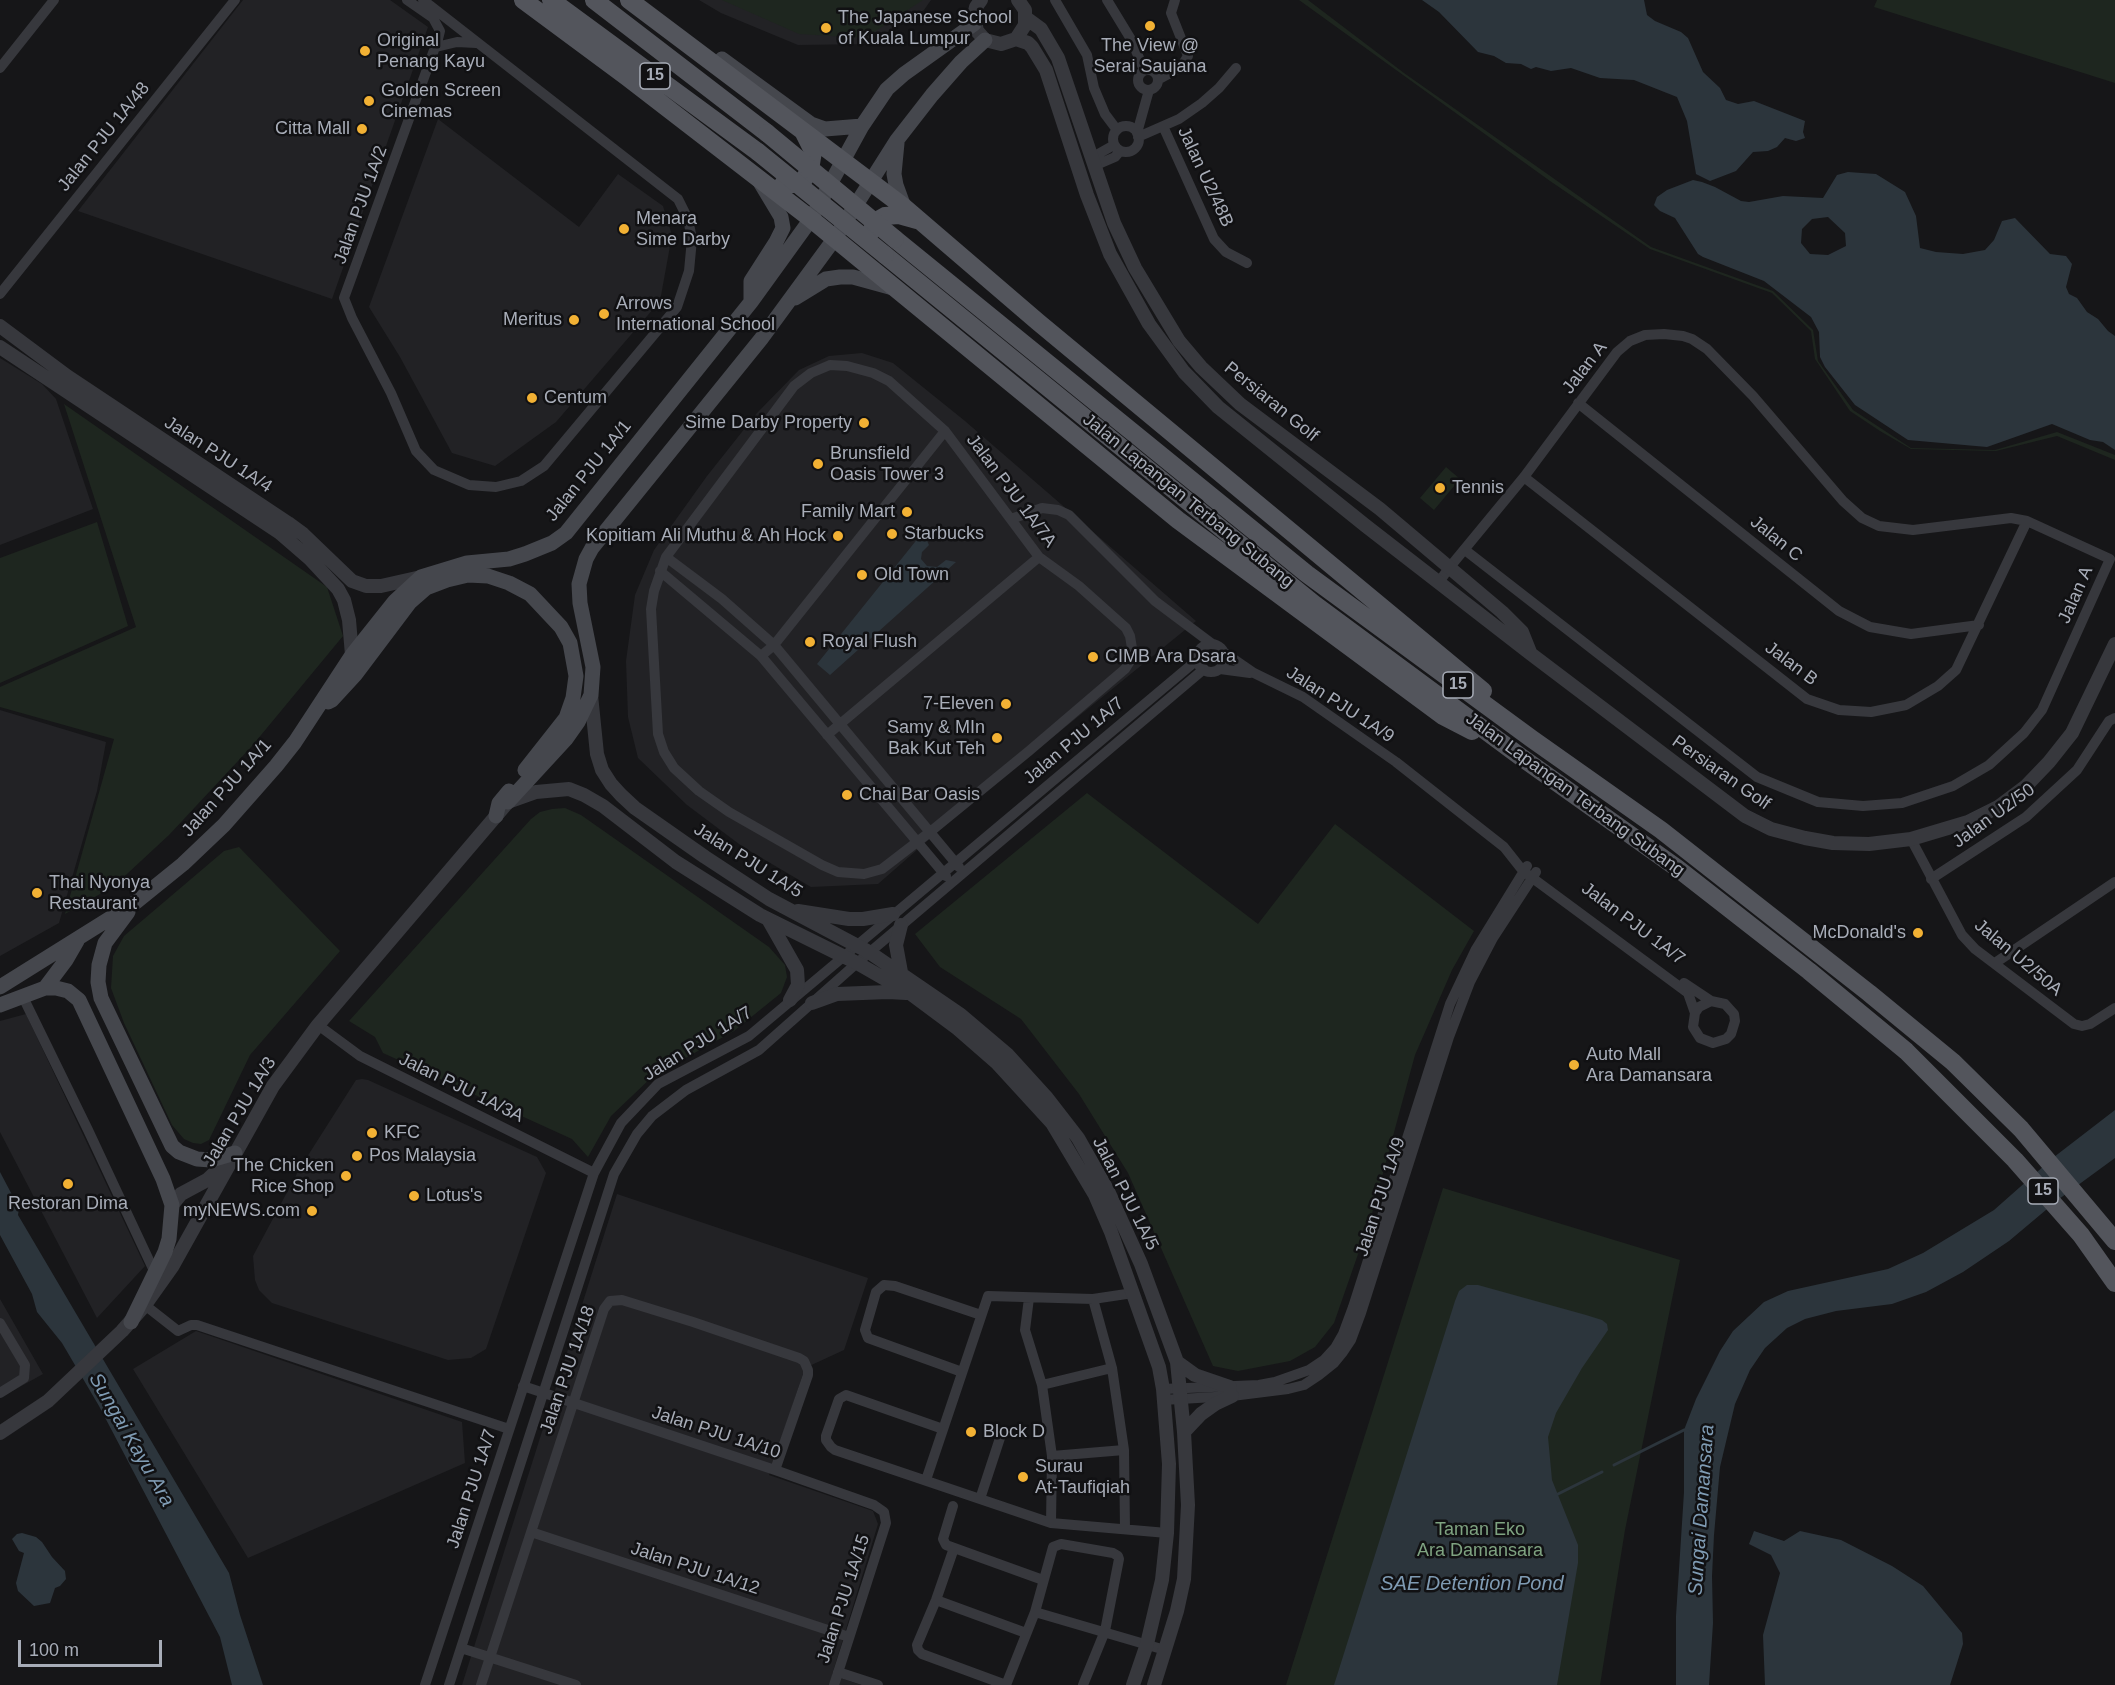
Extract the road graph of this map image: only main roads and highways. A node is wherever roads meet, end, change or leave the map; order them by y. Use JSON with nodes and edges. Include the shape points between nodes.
{"nodes":[{"id":1,"x":523,"y":0,"type":"edge"},
{"id":2,"x":551,"y":0,"type":"edge"},
{"id":3,"x":594,"y":0,"type":"edge"},
{"id":4,"x":629,"y":0,"type":"edge"},
{"id":5,"x":974,"y":24,"type":"road end"},
{"id":6,"x":674,"y":34,"type":"junction"},
{"id":7,"x":985,"y":40,"type":"road end"},
{"id":8,"x":862,"y":126,"type":"junction"},
{"id":9,"x":804,"y":133,"type":"junction"},
{"id":10,"x":897,"y":140,"type":"junction"},
{"id":11,"x":842,"y":161,"type":"junction"},
{"id":12,"x":758,"y":178,"type":"junction"},
{"id":13,"x":870,"y":182,"type":"junction"},
{"id":14,"x":904,"y":207,"type":"junction"},
{"id":15,"x":811,"y":219,"type":"junction"},
{"id":16,"x":920,"y":221,"type":"junction"},
{"id":17,"x":835,"y":238,"type":"junction"},
{"id":18,"x":880,"y":275,"type":"junction"},
{"id":19,"x":898,"y":290,"type":"junction"},
{"id":20,"x":751,"y":302,"type":"junction"},
{"id":21,"x":787,"y":303,"type":"junction"},
{"id":22,"x":317,"y":708,"type":"junction"},
{"id":23,"x":1532,"y":739,"type":"junction"},
{"id":24,"x":1521,"y":757,"type":"junction"},
{"id":25,"x":508,"y":802,"type":"road end"},
{"id":26,"x":496,"y":816,"type":"road end"},
{"id":27,"x":136,"y":902,"type":"junction"},
{"id":28,"x":78,"y":937,"type":"junction"},
{"id":29,"x":0,"y":987,"type":"edge"},
{"id":30,"x":45,"y":988,"type":"junction"},
{"id":31,"x":0,"y":1005,"type":"edge"},
{"id":32,"x":235,"y":1153,"type":"road end"},
{"id":33,"x":2115,"y":1241,"type":"edge"},
{"id":34,"x":2115,"y":1283,"type":"edge"},
{"id":35,"x":127,"y":1327,"type":"road end"}],
"edges":[{"from":1,"to":12,"type":"main road"},
{"from":2,"to":24,"type":"main road","name":"Jalan Lapangan Terbang Subang","number":"15","bridge":true,"via":[[758,152],[1314,604]]},
{"from":3,"to":23,"type":"main road","name":"Jalan Lapangan Terbang Subang","number":"15","bridge":true,"via":[[766,133],[1307,574]]},
{"from":4,"to":6,"type":"main road"},
{"from":5,"to":8,"type":"main road","name":"Jalan PJU 1A/1","via":[[904,74],[887,90]]},
{"from":6,"to":8,"type":"main road","via":[[719,57],[811,124],[825,129]]},
{"from":6,"to":9,"type":"main road"},
{"from":7,"to":10,"type":"main road","via":[[961,62]]},
{"from":8,"to":11,"type":"main road","name":"Jalan PJU 1A/1"},
{"from":9,"to":11,"type":"main road"},
{"from":9,"to":12,"type":"main road","via":[[813,151],[804,179],[787,185]]},
{"from":10,"to":13,"type":"main road"},
{"from":10,"to":14,"type":"main road","via":[[894,174]]},
{"from":11,"to":13,"type":"main road"},
{"from":11,"to":15,"type":"main road","name":"Jalan PJU 1A/1"},
{"from":12,"to":15,"type":"main road"},
{"from":12,"to":20,"type":"main road","via":[[782,217],[783,228],[751,281]]},
{"from":13,"to":14,"type":"main road"},
{"from":13,"to":17,"type":"main road"},
{"from":14,"to":16,"type":"main road"},
{"from":15,"to":17,"type":"main road"},
{"from":15,"to":20,"type":"main road","name":"Jalan PJU 1A/1"},
{"from":16,"to":18,"type":"main road","via":[[885,216],[872,228],[866,250]]},
{"from":16,"to":23,"type":"main road","via":[[1471,679]]},
{"from":17,"to":18,"type":"main road"},
{"from":17,"to":21,"type":"main road"},
{"from":18,"to":19,"type":"main road"},
{"from":19,"to":21,"type":"main road","via":[[853,277],[833,278]]},
{"from":19,"to":24,"type":"main road","via":[[1178,520],[1443,716]]},
{"from":20,"to":22,"type":"main road","name":"Jalan PJU 1A/1","via":[[566,533],[552,543],[509,559],[467,563],[420,577],[395,601],[352,655]]},
{"from":21,"to":25,"type":"main road","via":[[592,548],[579,584],[593,667],[591,695],[566,739]]},
{"from":22,"to":26,"type":"main road","via":[[340,692],[410,602],[426,588],[468,575],[488,576],[530,594],[561,627],[570,643],[576,676],[573,698],[559,729],[500,803]]},
{"from":22,"to":27,"type":"main road","name":"Jalan PJU 1A/1","via":[[276,766],[224,825]]},
{"from":23,"to":33,"type":"main road","name":"Jalan Lapangan Terbang Subang","number":"15","via":[[1671,837],[1953,1062],[2021,1129]]},
{"from":24,"to":34,"type":"main road","name":"Jalan Lapangan Terbang Subang","number":"15","via":[[1677,868],[1906,1051],[2003,1147],[2081,1235]]},
{"from":27,"to":28,"type":"main road","name":"Jalan PJU 1A/1"},
{"from":27,"to":32,"type":"main road","via":[[105,943],[99,965],[101,998],[172,1146],[196,1159],[211,1160]]},
{"from":28,"to":29,"type":"main road","name":"Jalan PJU 1A/1"},
{"from":28,"to":30,"type":"main road"},
{"from":30,"to":31,"type":"main road"},
{"from":30,"to":35,"type":"main road","via":[[68,991],[79,1000],[172,1205],[169,1239],[143,1303]]}]}
